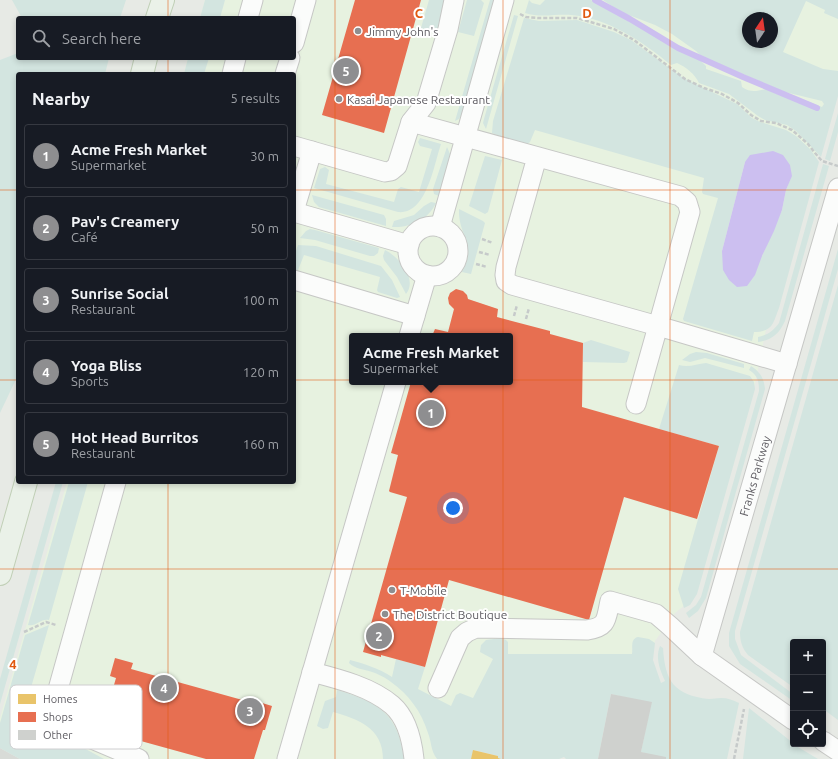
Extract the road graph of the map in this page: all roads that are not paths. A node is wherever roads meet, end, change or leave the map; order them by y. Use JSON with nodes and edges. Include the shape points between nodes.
{"nodes":[{"id":1,"x":163,"y":0,"type":"edge"},
{"id":2,"x":253,"y":0,"type":"edge"},
{"id":3,"x":306,"y":0,"type":"edge"},
{"id":4,"x":454,"y":0,"type":"edge"},
{"id":5,"x":504,"y":0,"type":"edge"},
{"id":6,"x":158,"y":16,"type":"edge"},
{"id":7,"x":249,"y":16,"type":"edge"},
{"id":8,"x":296,"y":36,"type":"edge"},
{"id":9,"x":146,"y":60,"type":"edge"},
{"id":10,"x":236,"y":60,"type":"edge"},
{"id":11,"x":289,"y":60,"type":"edge"},
{"id":12,"x":142,"y":72,"type":"edge"},
{"id":13,"x":232,"y":72,"type":"edge"},
{"id":14,"x":286,"y":72,"type":"edge"},
{"id":15,"x":411,"y":122,"type":"junction"},
{"id":16,"x":465,"y":137,"type":"junction"},
{"id":17,"x":296,"y":147,"type":"edge"},
{"id":18,"x":312,"y":151,"type":"junction"},
{"id":19,"x":537,"y":157,"type":"junction"},
{"id":20,"x":838,"y":188,"type":"edge"},
{"id":21,"x":296,"y":205,"type":"edge"},
{"id":22,"x":296,"y":213,"type":"edge"},
{"id":23,"x":440,"y":227,"type":"junction"},
{"id":24,"x":410,"y":245,"type":"junction"},
{"id":25,"x":427,"y":274,"type":"junction"},
{"id":26,"x":296,"y":281,"type":"edge"},
{"id":27,"x":415,"y":316,"type":"junction"},
{"id":28,"x":658,"y":326,"type":"junction"},
{"id":29,"x":410,"y":333,"type":"edge"},
{"id":30,"x":787,"y":364,"type":"junction"},
{"id":31,"x":395,"y":385,"type":"edge"},
{"id":32,"x":636,"y":404,"type":"dead end"},
{"id":33,"x":25,"y":484,"type":"edge"},
{"id":34,"x":115,"y":484,"type":"edge"},
{"id":35,"x":0,"y":574,"type":"edge"},
{"id":36,"x":702,"y":656,"type":"junction"},
{"id":37,"x":312,"y":672,"type":"junction"},
{"id":38,"x":58,"y":685,"type":"edge"},
{"id":39,"x":438,"y":688,"type":"dead end"},
{"id":40,"x":790,"y":718,"type":"edge"},
{"id":41,"x":826,"y":743,"type":"edge"},
{"id":42,"x":115,"y":749,"type":"edge"},
{"id":43,"x":838,"y":751,"type":"edge"},
{"id":44,"x":139,"y":759,"type":"edge"},
{"id":45,"x":287,"y":759,"type":"edge"},
{"id":46,"x":414,"y":759,"type":"edge"}],
"edges":[{"from":1,"to":6,"type":"main road"},
{"from":2,"to":7,"type":"lane"},
{"from":3,"to":8,"type":"lane"},
{"from":4,"to":15,"type":"lane","via":[[426,103]]},
{"from":5,"to":16,"type":"lane"},
{"from":9,"to":12,"type":"main road"},
{"from":10,"to":13,"type":"lane"},
{"from":11,"to":14,"type":"lane"},
{"from":15,"to":16,"type":"lane"},
{"from":15,"to":18,"type":"lane","via":[[397,166],[385,172]]},
{"from":16,"to":19,"type":"lane"},
{"from":16,"to":23,"type":"lane"},
{"from":17,"to":18,"type":"lane"},
{"from":18,"to":21,"type":"lane"},
{"from":19,"to":28,"type":"lane","via":[[680,196],[687,202],[690,212]]},
{"from":19,"to":28,"type":"lane","via":[[506,267],[506,281],[512,285]]},
{"from":20,"to":30,"type":"lane","name":"Franks Parkway"},
{"from":22,"to":24,"type":"lane"},
{"from":23,"to":24,"type":"lane","via":[[423,228],[416,233]]},
{"from":23,"to":25,"type":"lane","via":[[453,235],[457,242],[457,258],[454,266],[448,271],[440,275]]},
{"from":24,"to":25,"type":"lane","via":[[409,256],[412,264],[417,270]]},
{"from":25,"to":27,"type":"lane"},
{"from":26,"to":27,"type":"lane"},
{"from":27,"to":29,"type":"lane"},
{"from":28,"to":30,"type":"lane"},
{"from":28,"to":32,"type":"lane"},
{"from":30,"to":36,"type":"lane","name":"Franks Parkway"},
{"from":31,"to":37,"type":"lane"},
{"from":33,"to":35,"type":"main road"},
{"from":34,"to":38,"type":"lane"},
{"from":36,"to":39,"type":"lane","via":[[656,614],[610,601],[605,622],[597,628],[476,628],[467,632],[460,638]]},
{"from":36,"to":40,"type":"lane"},
{"from":37,"to":45,"type":"lane"},
{"from":37,"to":46,"type":"lane","via":[[375,693],[393,706],[405,722]]},
{"from":41,"to":43,"type":"lane"},
{"from":42,"to":44,"type":"lane"}]}
